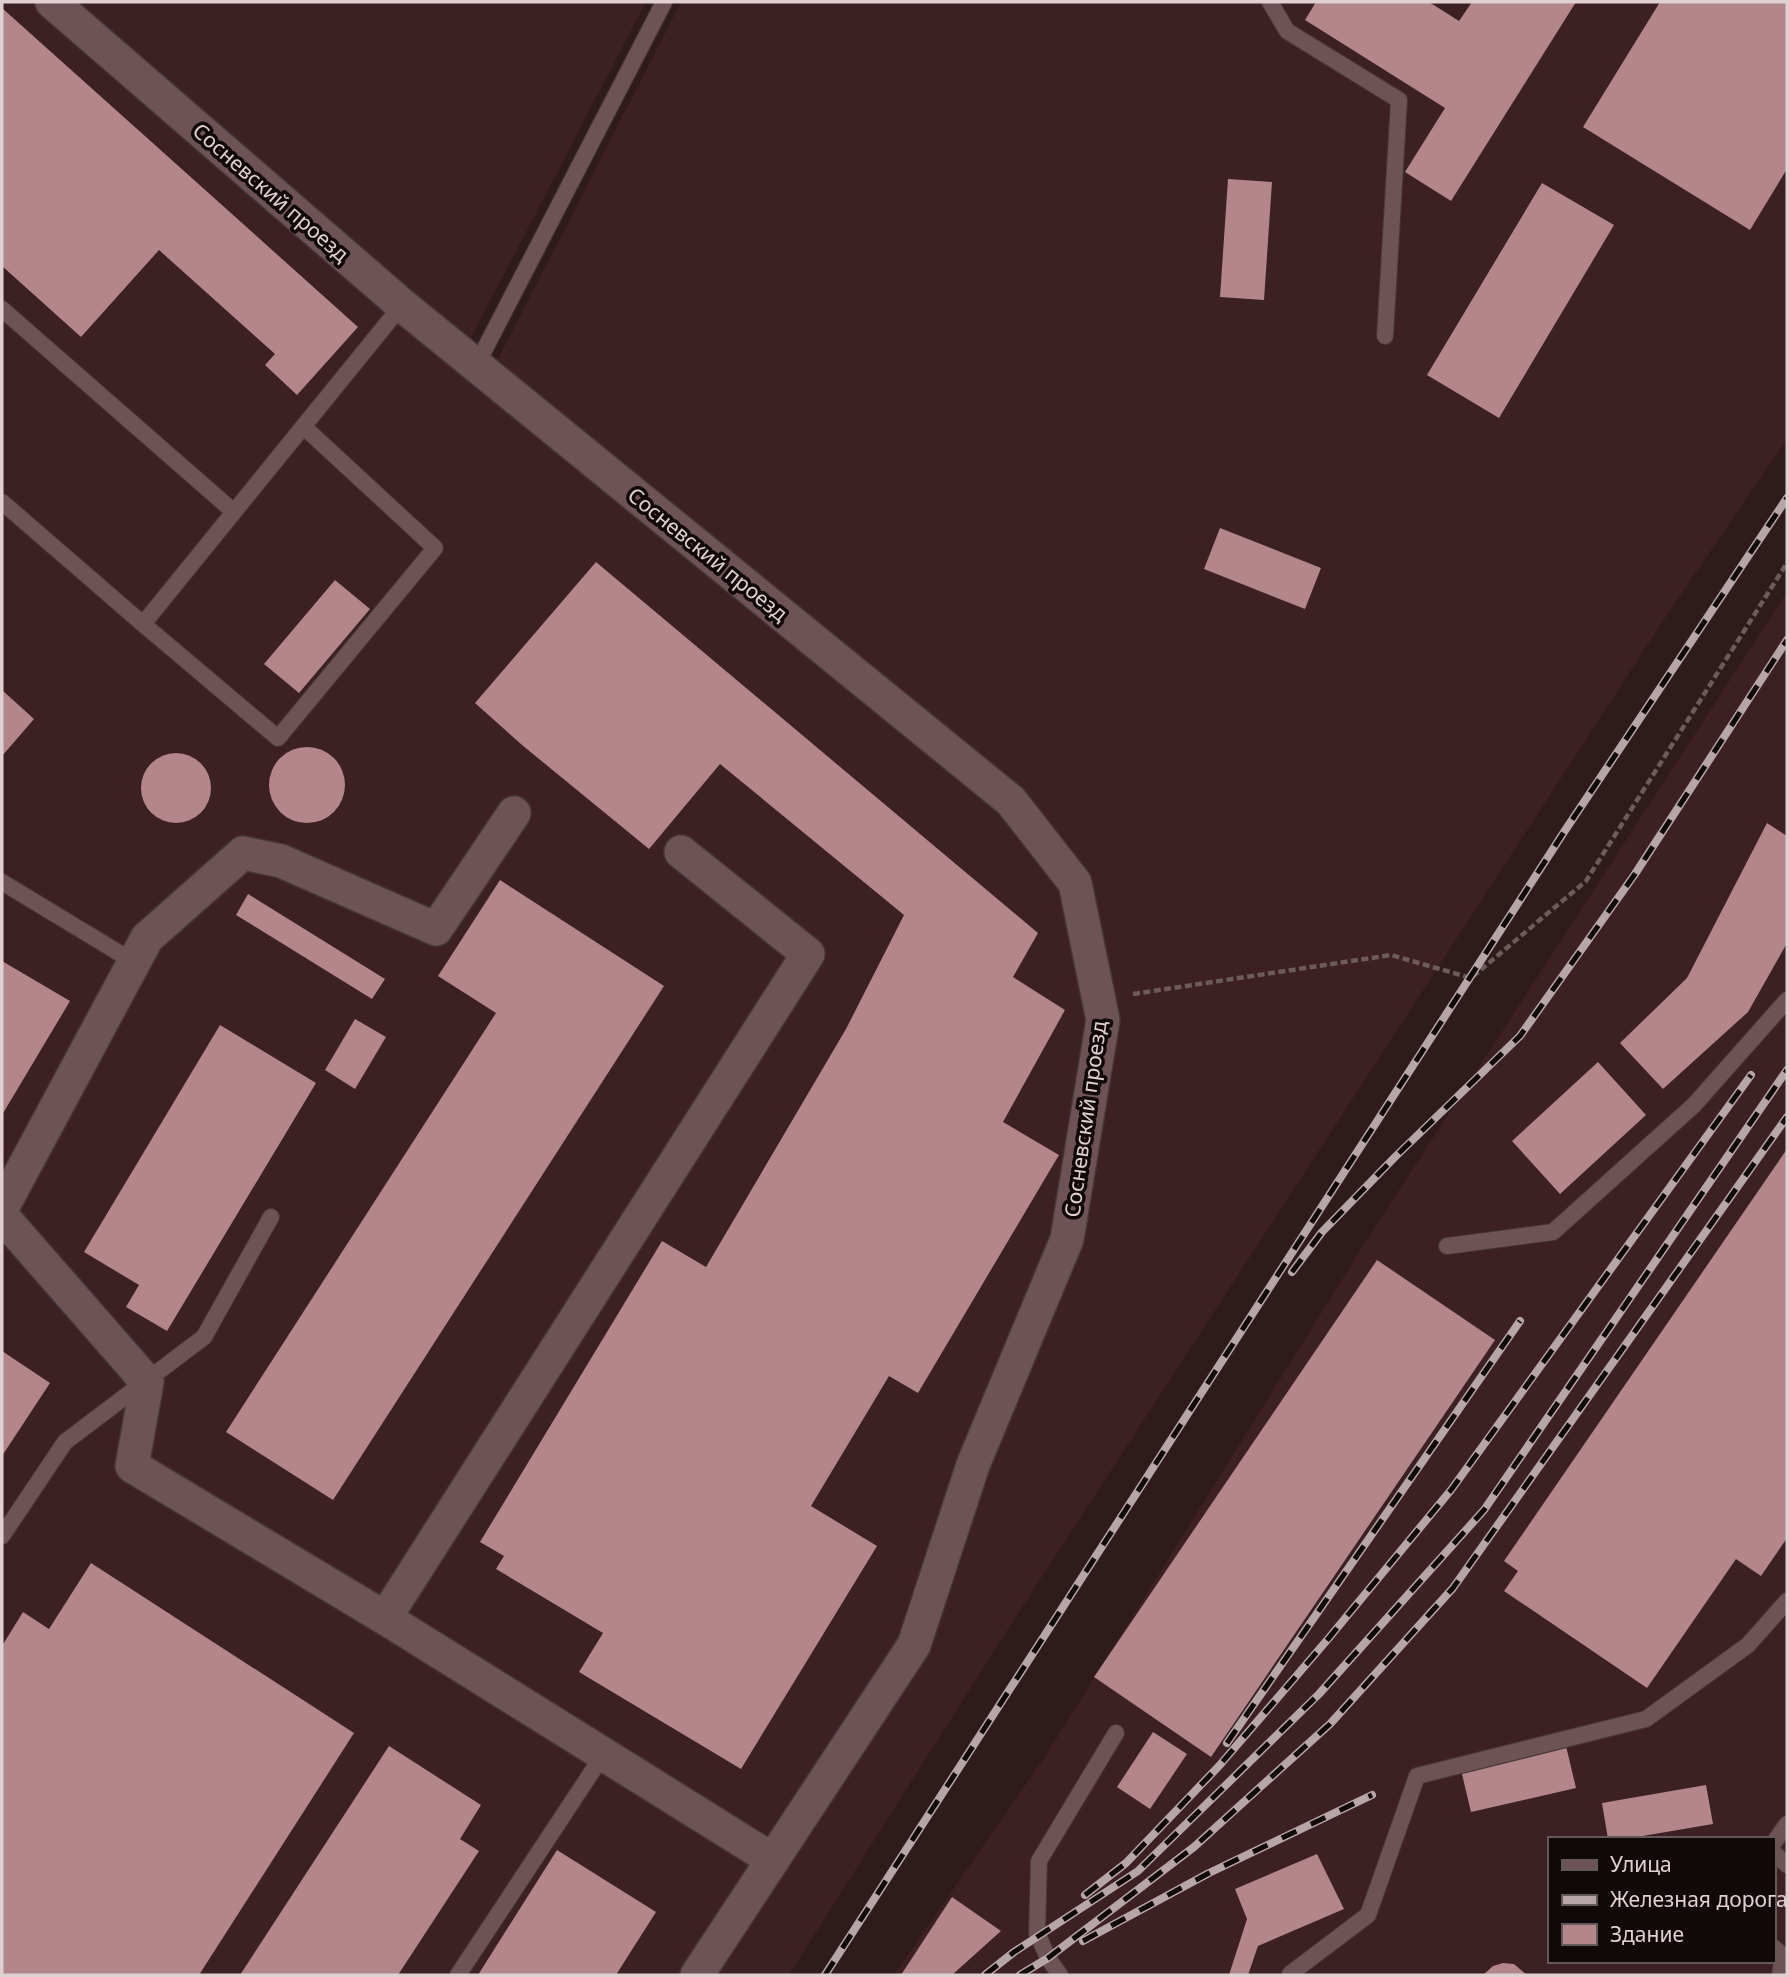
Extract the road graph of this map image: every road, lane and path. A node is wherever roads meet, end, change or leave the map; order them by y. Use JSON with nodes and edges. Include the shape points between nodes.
{"nodes":[{"id":1,"x":664,"y":2,"type":"edge"},
{"id":2,"x":1270,"y":2,"type":"edge"},
{"id":3,"x":62,"y":5,"type":"edge"},
{"id":4,"x":401,"y":305,"type":"junction"},
{"id":5,"x":2,"y":309,"type":"edge"},
{"id":6,"x":1385,"y":337,"type":"dead end"},
{"id":7,"x":477,"y":366,"type":"junction"},
{"id":8,"x":304,"y":427,"type":"junction"},
{"id":9,"x":2,"y":502,"type":"edge"},
{"id":10,"x":234,"y":512,"type":"junction"},
{"id":11,"x":1787,"y":563,"type":"edge"},
{"id":12,"x":143,"y":624,"type":"junction"},
{"id":13,"x":514,"y":813,"type":"dead end"},
{"id":14,"x":681,"y":852,"type":"dead end"},
{"id":15,"x":2,"y":882,"type":"edge"},
{"id":16,"x":134,"y":962,"type":"junction"},
{"id":17,"x":1787,"y":1000,"type":"edge"},
{"id":18,"x":1103,"y":1020,"type":"junction"},
{"id":19,"x":2,"y":1208,"type":"edge"},
{"id":20,"x":2,"y":1216,"type":"edge"},
{"id":21,"x":271,"y":1217,"type":"dead end"},
{"id":22,"x":1447,"y":1246,"type":"dead end"},
{"id":23,"x":147,"y":1382,"type":"junction"},
{"id":24,"x":2,"y":1536,"type":"edge"},
{"id":25,"x":1787,"y":1601,"type":"edge"},
{"id":26,"x":385,"y":1618,"type":"junction"},
{"id":27,"x":1116,"y":1733,"type":"dead end"},
{"id":28,"x":603,"y":1755,"type":"junction"},
{"id":29,"x":1787,"y":1824,"type":"edge"},
{"id":30,"x":1775,"y":1841,"type":"edge"},
{"id":31,"x":773,"y":1860,"type":"junction"},
{"id":32,"x":1775,"y":1949,"type":"edge"},
{"id":33,"x":1290,"y":1974,"type":"edge"},
{"id":34,"x":458,"y":1975,"type":"edge"},
{"id":35,"x":697,"y":1975,"type":"edge"},
{"id":36,"x":1060,"y":1975,"type":"edge"},
{"id":37,"x":1780,"y":1975,"type":"edge"}],
"edges":[{"from":1,"to":7,"type":"lane"},
{"from":2,"to":6,"type":"lane","via":[[1287,31],[1399,100]]},
{"from":3,"to":4,"type":"street","name":"Сосневский проезд"},
{"from":4,"to":7,"type":"street","name":"Сосневский проезд"},
{"from":4,"to":8,"type":"lane"},
{"from":5,"to":10,"type":"lane"},
{"from":7,"to":18,"type":"street","name":"Сосневский проезд","via":[[1012,801],[1075,883]]},
{"from":8,"to":10,"type":"lane"},
{"from":8,"to":12,"type":"lane","via":[[435,548],[427,558],[278,738]]},
{"from":9,"to":12,"type":"lane"},
{"from":10,"to":12,"type":"lane"},
{"from":11,"to":18,"type":"path","via":[[1586,881],[1471,978],[1391,955],[1129,995]]},
{"from":13,"to":16,"type":"street","via":[[436,929],[281,861],[243,853],[147,938]]},
{"from":14,"to":26,"type":"street","via":[[808,954]]},
{"from":15,"to":16,"type":"lane"},
{"from":16,"to":19,"type":"street"},
{"from":17,"to":22,"type":"lane","via":[[1694,1105],[1553,1232]]},
{"from":18,"to":31,"type":"street","name":"Сосневский проезд","via":[[1067,1240],[973,1465],[914,1644]]},
{"from":20,"to":23,"type":"street"},
{"from":21,"to":23,"type":"lane","via":[[204,1337]]},
{"from":23,"to":24,"type":"lane","via":[[65,1442]]},
{"from":23,"to":26,"type":"street","via":[[132,1466]]},
{"from":25,"to":33,"type":"lane","via":[[1748,1645],[1646,1719],[1417,1776],[1368,1915]]},
{"from":26,"to":28,"type":"street"},
{"from":27,"to":36,"type":"lane","via":[[1039,1861],[1037,1933]]},
{"from":28,"to":31,"type":"street"},
{"from":28,"to":34,"type":"lane"},
{"from":29,"to":30,"type":"lane"},
{"from":31,"to":35,"type":"street","name":"Сосневский проезд"},
{"from":32,"to":37,"type":"lane","via":[[1783,1956]]}]}
